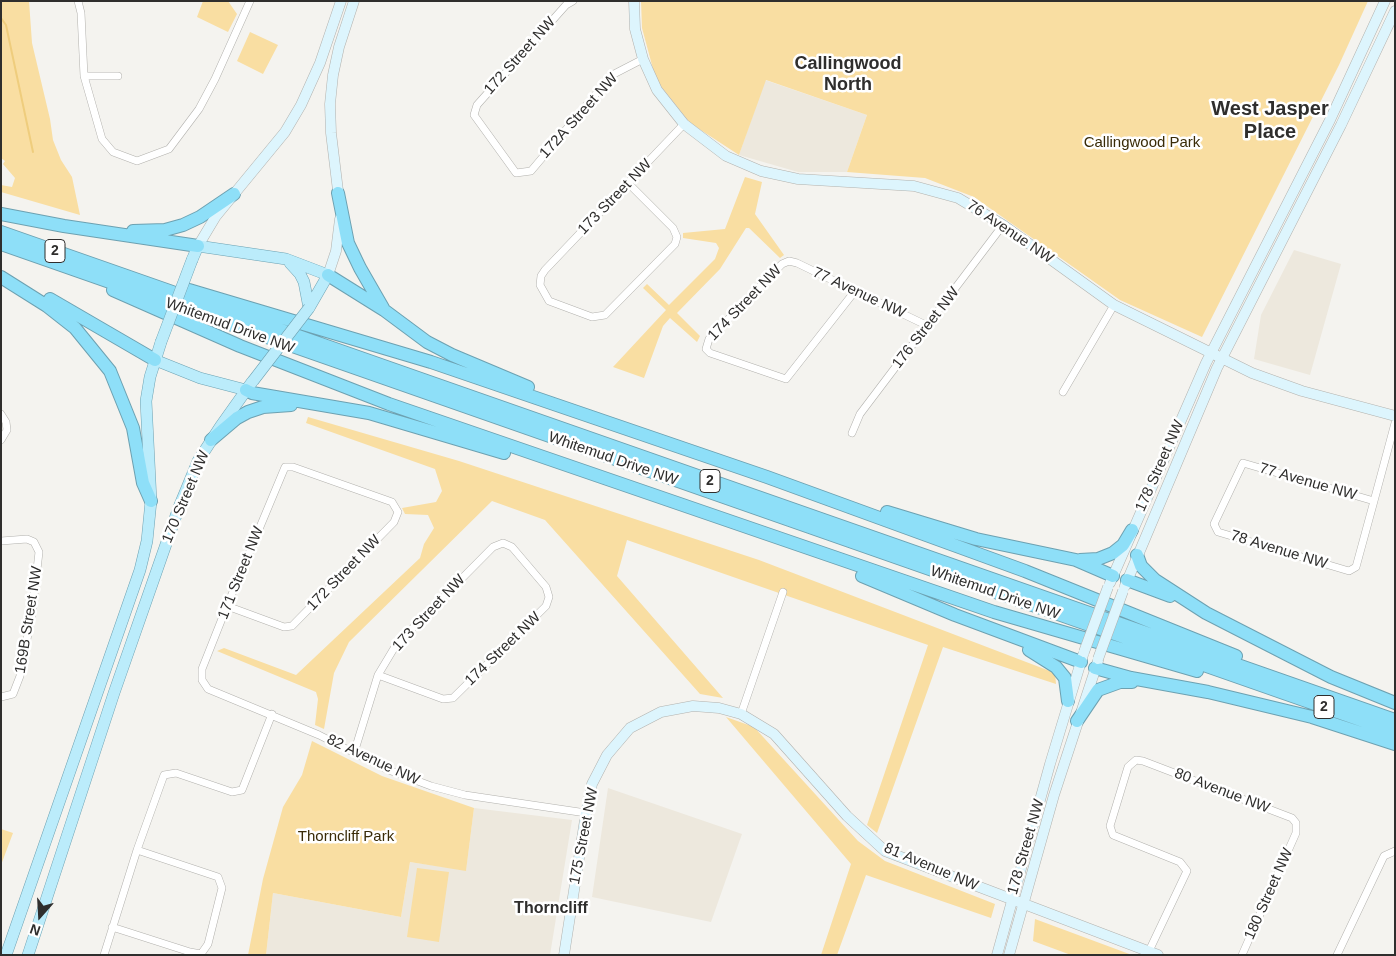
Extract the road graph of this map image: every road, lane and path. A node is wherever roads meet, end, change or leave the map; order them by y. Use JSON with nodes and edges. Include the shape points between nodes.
{"nodes":[{"id":1,"x":78,"y":1,"type":"edge"},
{"id":2,"x":250,"y":1,"type":"edge"},
{"id":3,"x":341,"y":1,"type":"edge"},
{"id":4,"x":354,"y":1,"type":"edge"},
{"id":5,"x":573,"y":1,"type":"edge"},
{"id":6,"x":634,"y":1,"type":"edge"},
{"id":7,"x":1385,"y":1,"type":"edge"},
{"id":8,"x":1395,"y":10,"type":"edge"},
{"id":9,"x":643,"y":59,"type":"junction"},
{"id":10,"x":84,"y":76,"type":"junction"},
{"id":11,"x":118,"y":76,"type":"dead end"},
{"id":12,"x":1330,"y":120,"type":"junction"},
{"id":13,"x":684,"y":124,"type":"junction"},
{"id":14,"x":1341,"y":125,"type":"junction"},
{"id":15,"x":516,"y":173,"type":"joint"},
{"id":16,"x":629,"y":184,"type":"junction"},
{"id":17,"x":338,"y":192,"type":"junction"},
{"id":18,"x":234,"y":194,"type":"junction"},
{"id":19,"x":1,"y":214,"type":"edge"},
{"id":20,"x":1003,"y":225,"type":"junction"},
{"id":21,"x":1,"y":232,"type":"edge"},
{"id":22,"x":112,"y":233,"type":"junction"},
{"id":23,"x":1,"y":244,"type":"edge"},
{"id":24,"x":198,"y":246,"type":"junction"},
{"id":25,"x":286,"y":259,"type":"junction"},
{"id":26,"x":789,"y":261,"type":"joint"},
{"id":27,"x":110,"y":271,"type":"junction"},
{"id":28,"x":84,"y":274,"type":"junction"},
{"id":29,"x":328,"y":275,"type":"junction"},
{"id":30,"x":1,"y":276,"type":"edge"},
{"id":31,"x":855,"y":291,"type":"junction"},
{"id":32,"x":1114,"y":306,"type":"junction"},
{"id":33,"x":309,"y":308,"type":"junction"},
{"id":34,"x":384,"y":310,"type":"junction"},
{"id":35,"x":928,"y":326,"type":"junction"},
{"id":36,"x":1211,"y":354,"type":"junction"},
{"id":37,"x":1222,"y":359,"type":"junction"},
{"id":38,"x":155,"y":360,"type":"junction"},
{"id":39,"x":249,"y":386,"type":"junction"},
{"id":40,"x":1064,"y":392,"type":"dead end"},
{"id":41,"x":324,"y":406,"type":"junction"},
{"id":42,"x":1,"y":414,"type":"edge"},
{"id":43,"x":1395,"y":416,"type":"edge"},
{"id":44,"x":608,"y":422,"type":"junction"},
{"id":45,"x":1395,"y":423,"type":"edge"},
{"id":46,"x":852,"y":433,"type":"dead end"},
{"id":47,"x":4,"y":437,"type":"edge"},
{"id":48,"x":211,"y":440,"type":"junction"},
{"id":49,"x":285,"y":467,"type":"joint"},
{"id":50,"x":570,"y":467,"type":"junction"},
{"id":51,"x":767,"y":477,"type":"junction"},
{"id":52,"x":150,"y":501,"type":"junction"},
{"id":53,"x":1374,"y":501,"type":"junction"},
{"id":54,"x":727,"y":521,"type":"junction"},
{"id":55,"x":1214,"y":524,"type":"joint"},
{"id":56,"x":1132,"y":530,"type":"junction"},
{"id":57,"x":1,"y":541,"type":"edge"},
{"id":58,"x":503,"y":543,"type":"joint"},
{"id":59,"x":1137,"y":555,"type":"junction"},
{"id":60,"x":1076,"y":560,"type":"junction"},
{"id":61,"x":1110,"y":581,"type":"junction"},
{"id":62,"x":1125,"y":586,"type":"junction"},
{"id":63,"x":783,"y":592,"type":"dead end"},
{"id":64,"x":227,"y":606,"type":"junction"},
{"id":65,"x":1206,"y":613,"type":"junction"},
{"id":66,"x":990,"y":628,"type":"junction"},
{"id":67,"x":1082,"y":657,"type":"junction"},
{"id":68,"x":1097,"y":663,"type":"junction"},
{"id":69,"x":378,"y":675,"type":"junction"},
{"id":70,"x":202,"y":680,"type":"joint"},
{"id":71,"x":1154,"y":682,"type":"junction"},
{"id":72,"x":1253,"y":683,"type":"junction"},
{"id":73,"x":1311,"y":691,"type":"junction"},
{"id":74,"x":1,"y":697,"type":"edge"},
{"id":75,"x":1068,"y":701,"type":"junction"},
{"id":76,"x":1395,"y":703,"type":"edge"},
{"id":77,"x":272,"y":714,"type":"junction"},
{"id":78,"x":741,"y":714,"type":"junction"},
{"id":79,"x":1395,"y":720,"type":"edge"},
{"id":80,"x":1078,"y":721,"type":"junction"},
{"id":81,"x":630,"y":728,"type":"joint"},
{"id":82,"x":1395,"y":732,"type":"edge"},
{"id":83,"x":1395,"y":744,"type":"edge"},
{"id":84,"x":354,"y":753,"type":"junction"},
{"id":85,"x":586,"y":813,"type":"junction"},
{"id":86,"x":1296,"y":833,"type":"joint"},
{"id":87,"x":137,"y":850,"type":"junction"},
{"id":88,"x":1395,"y":851,"type":"edge"},
{"id":89,"x":1011,"y":900,"type":"junction"},
{"id":90,"x":1022,"y":904,"type":"junction"},
{"id":91,"x":112,"y":927,"type":"junction"},
{"id":92,"x":1154,"y":953,"type":"edge"},
{"id":93,"x":6,"y":955,"type":"edge"},
{"id":94,"x":28,"y":955,"type":"edge"},
{"id":95,"x":104,"y":955,"type":"edge"},
{"id":96,"x":564,"y":955,"type":"edge"},
{"id":97,"x":997,"y":955,"type":"edge"},
{"id":98,"x":1009,"y":955,"type":"edge"},
{"id":99,"x":1242,"y":955,"type":"edge"},
{"id":100,"x":1337,"y":955,"type":"edge"}],
"edges":[{"from":1,"to":10,"type":"street"},
{"from":2,"to":10,"type":"street","via":[[199,109],[169,149],[138,161],[113,152],[102,139]]},
{"from":3,"to":18,"type":"main road","name":"170 Street NW","via":[[320,63],[301,105],[285,132]]},
{"from":4,"to":17,"type":"main road","name":"170 Street NW","via":[[337,56],[330,104]]},
{"from":5,"to":15,"type":"street","name":"172 Street NW","via":[[476,105],[474,115]]},
{"from":6,"to":9,"type":"main road","name":"76 Avenue NW","via":[[635,29]]},
{"from":7,"to":12,"type":"main road","name":"178 Street NW"},
{"from":8,"to":14,"type":"main road","name":"178 Street NW"},
{"from":9,"to":13,"type":"main road","name":"76 Avenue NW","via":[[658,90]]},
{"from":9,"to":15,"type":"street","name":"172A Street NW","via":[[612,75],[531,170]]},
{"from":10,"to":11,"type":"street"},
{"from":12,"to":14,"type":"main road"},
{"from":12,"to":36,"type":"main road","name":"178 Street NW"},
{"from":13,"to":16,"type":"street","name":"173 Street NW"},
{"from":13,"to":20,"type":"main road","name":"76 Avenue NW","via":[[726,156],[761,171],[798,179],[927,188],[966,201]]},
{"from":14,"to":37,"type":"main road","name":"178 Street NW"},
{"from":16,"to":16,"type":"street","name":"173 Street NW","via":[[670,224],[676,234],[672,247],[606,315],[592,317],[549,301],[540,285],[545,270]]},
{"from":17,"to":29,"type":"main road","name":"170 Street NW","via":[[339,232]]},
{"from":17,"to":34,"type":"highway","via":[[348,243]]},
{"from":18,"to":22,"type":"highway","via":[[183,225],[165,230]]},
{"from":18,"to":24,"type":"main road","name":"170 Street NW"},
{"from":19,"to":22,"type":"highway"},
{"from":20,"to":32,"type":"main road","name":"76 Avenue NW"},
{"from":20,"to":35,"type":"street","name":"176 Street NW"},
{"from":21,"to":27,"type":"highway","name":"Whitemud Drive NW","number":"2"},
{"from":22,"to":24,"type":"highway"},
{"from":23,"to":28,"type":"highway","name":"Whitemud Drive NW","number":"2"},
{"from":24,"to":25,"type":"main road"},
{"from":24,"to":38,"type":"main road","name":"170 Street NW","bridge":true},
{"from":25,"to":29,"type":"main road"},
{"from":25,"to":33,"type":"main road","via":[[304,282]]},
{"from":26,"to":31,"type":"street","name":"77 Avenue NW"},
{"from":26,"to":31,"type":"street","name":"174 Street NW","via":[[782,264],[709,339],[706,349],[710,353],[786,379]]},
{"from":27,"to":44,"type":"highway","via":[[157,281],[354,338]]},
{"from":27,"to":73,"type":"highway","name":"Whitemud Drive NW","number":"2"},
{"from":28,"to":50,"type":"highway","via":[[126,298],[331,383]]},
{"from":28,"to":72,"type":"highway","name":"Whitemud Drive NW","number":"2"},
{"from":29,"to":33,"type":"main road","name":"170 Street NW"},
{"from":29,"to":34,"type":"highway"},
{"from":30,"to":38,"type":"highway","via":[[55,302]]},
{"from":30,"to":52,"type":"highway","via":[[75,328],[110,371],[133,428],[143,483]]},
{"from":31,"to":35,"type":"street","name":"77 Avenue NW"},
{"from":32,"to":36,"type":"main road","name":"76 Avenue NW"},
{"from":32,"to":40,"type":"street"},
{"from":33,"to":39,"type":"main road","name":"170 Street NW","bridge":true},
{"from":34,"to":44,"type":"highway","via":[[452,356]]},
{"from":35,"to":46,"type":"street","name":"176 Street NW","via":[[860,414]]},
{"from":36,"to":37,"type":"main road","name":"76 Avenue NW"},
{"from":36,"to":56,"type":"main road","name":"178 Street NW"},
{"from":37,"to":43,"type":"main road","name":"76 Avenue NW","via":[[1281,384]]},
{"from":37,"to":59,"type":"main road","name":"178 Street NW"},
{"from":38,"to":39,"type":"main road","via":[[200,378]]},
{"from":38,"to":52,"type":"main road","name":"170 Street NW","via":[[145,416]]},
{"from":39,"to":41,"type":"highway","via":[[252,393]]},
{"from":39,"to":48,"type":"main road","name":"170 Street NW"},
{"from":41,"to":48,"type":"highway","via":[[285,405],[256,409],[237,418]]},
{"from":41,"to":50,"type":"highway","via":[[369,412],[526,459]]},
{"from":42,"to":47,"type":"street","via":[[7,425]]},
{"from":44,"to":51,"type":"highway"},
{"from":45,"to":53,"type":"street"},
{"from":48,"to":94,"type":"main road","name":"170 Street NW","via":[[198,461],[179,507]]},
{"from":49,"to":64,"type":"street","name":"171 Street NW"},
{"from":49,"to":64,"type":"street","name":"172 Street NW","via":[[392,502],[398,512],[394,522],[292,626],[284,627]]},
{"from":50,"to":54,"type":"highway"},
{"from":51,"to":60,"type":"highway","via":[[976,539]]},
{"from":51,"to":73,"type":"highway","via":[[1025,571],[1267,669]]},
{"from":52,"to":93,"type":"main road","name":"170 Street NW","via":[[147,542],[140,570]]},
{"from":53,"to":55,"type":"street","name":"77 Avenue NW","via":[[1243,463]]},
{"from":53,"to":55,"type":"street","name":"78 Avenue NW","via":[[1356,567],[1349,571],[1218,532]]},
{"from":54,"to":66,"type":"highway"},
{"from":54,"to":72,"type":"highway","via":[[1059,632],[1232,681]]},
{"from":56,"to":60,"type":"highway","via":[[1123,545],[1113,553],[1098,559]]},
{"from":56,"to":61,"type":"main road","name":"178 Street NW"},
{"from":57,"to":74,"type":"street","name":"169B Street NW","via":[[34,542],[39,558],[16,691]]},
{"from":58,"to":69,"type":"street","name":"173 Street NW","via":[[493,547],[396,644]]},
{"from":58,"to":69,"type":"street","name":"174 Street NW","via":[[512,547],[546,587],[549,597],[546,606],[453,698],[443,699]]},
{"from":59,"to":62,"type":"main road","name":"178 Street NW"},
{"from":59,"to":65,"type":"highway","via":[[1141,566],[1155,580]]},
{"from":60,"to":61,"type":"highway"},
{"from":61,"to":62,"type":"main road"},
{"from":61,"to":67,"type":"main road","name":"178 Street NW","bridge":true},
{"from":62,"to":65,"type":"highway"},
{"from":62,"to":68,"type":"main road","name":"178 Street NW","bridge":true},
{"from":63,"to":78,"type":"street"},
{"from":64,"to":70,"type":"street","name":"171 Street NW","via":[[202,669]]},
{"from":65,"to":76,"type":"highway","via":[[1323,673]]},
{"from":66,"to":67,"type":"highway"},
{"from":66,"to":75,"type":"highway","via":[[1056,667],[1064,678]]},
{"from":67,"to":68,"type":"main road"},
{"from":67,"to":75,"type":"main road","name":"178 Street NW"},
{"from":68,"to":71,"type":"highway"},
{"from":68,"to":80,"type":"main road","name":"178 Street NW"},
{"from":69,"to":84,"type":"street","name":"173 Street NW"},
{"from":70,"to":77,"type":"street","name":"82 Avenue NW","via":[[208,690]]},
{"from":71,"to":80,"type":"highway","via":[[1120,682],[1098,690]]},
{"from":71,"to":83,"type":"highway","via":[[1312,717]]},
{"from":72,"to":82,"type":"highway","name":"Whitemud Drive NW","number":"2"},
{"from":73,"to":79,"type":"highway","name":"Whitemud Drive NW","number":"2"},
{"from":75,"to":89,"type":"main road","name":"178 Street NW"},
{"from":77,"to":84,"type":"street","name":"82 Avenue NW"},
{"from":77,"to":87,"type":"street","via":[[242,790],[232,792],[176,773],[164,775]]},
{"from":78,"to":81,"type":"main road","name":"81 Avenue NW","via":[[693,706],[661,712]]},
{"from":78,"to":89,"type":"main road","name":"81 Avenue NW","via":[[774,734],[846,816],[885,851]]},
{"from":80,"to":90,"type":"main road","name":"178 Street NW"},
{"from":81,"to":85,"type":"main road","name":"175 Street NW","via":[[607,755],[592,784]]},
{"from":84,"to":85,"type":"street","name":"82 Avenue NW","via":[[431,786]]},
{"from":85,"to":96,"type":"main road","name":"175 Street NW"},
{"from":86,"to":92,"type":"street","name":"80 Avenue NW","via":[[1296,823],[1292,818],[1136,760],[1128,767],[1110,826],[1113,835],[1180,862],[1187,871]]},
{"from":86,"to":99,"type":"street","name":"180 Street NW"},
{"from":87,"to":91,"type":"street"},
{"from":87,"to":91,"type":"street","via":[[218,878],[222,888],[208,944],[201,954]]},
{"from":88,"to":100,"type":"street","via":[[1384,856]]},
{"from":89,"to":90,"type":"main road","name":"81 Avenue NW"},
{"from":89,"to":97,"type":"main road","name":"178 Street NW"},
{"from":90,"to":92,"type":"main road","name":"81 Avenue NW"},
{"from":90,"to":98,"type":"main road","name":"178 Street NW"},
{"from":91,"to":95,"type":"street"}]}
